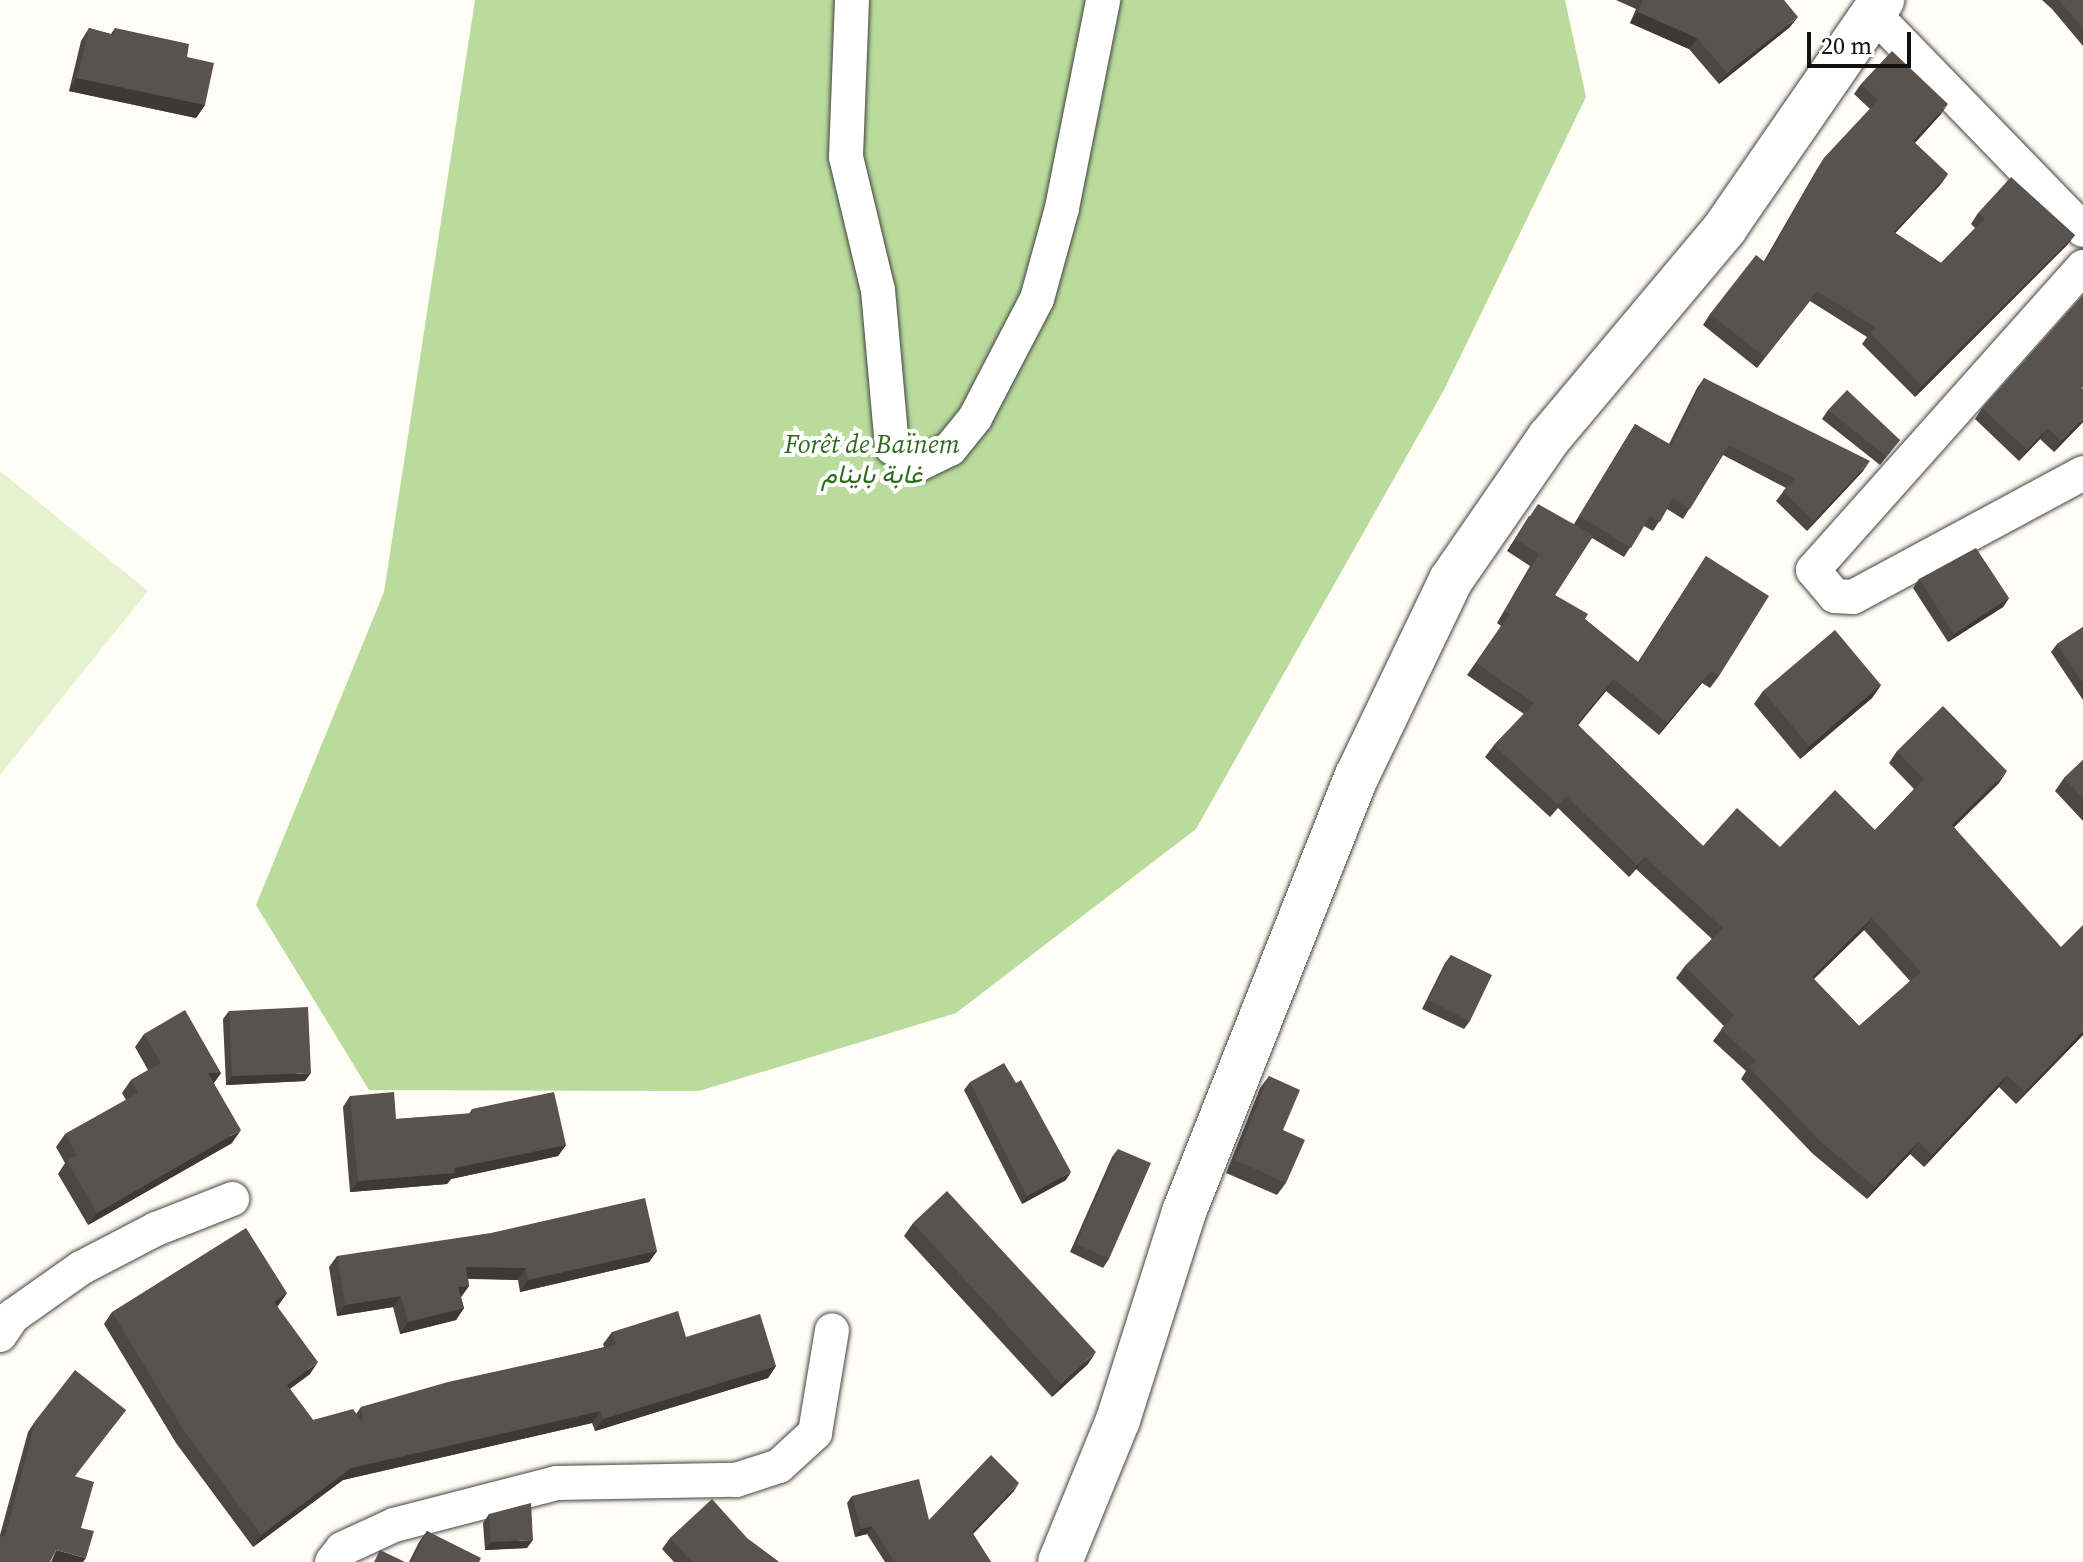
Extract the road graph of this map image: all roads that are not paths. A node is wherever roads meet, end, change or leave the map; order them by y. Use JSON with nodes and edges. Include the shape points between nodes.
{"nodes":[{"id":1,"x":852,"y":0,"type":"edge"},
{"id":2,"x":1103,"y":0,"type":"edge"},
{"id":3,"x":1877,"y":6,"type":"edge"},
{"id":4,"x":2083,"y":230,"type":"edge"},
{"id":5,"x":2083,"y":267,"type":"edge"},
{"id":6,"x":2083,"y":473,"type":"edge"},
{"id":7,"x":232,"y":1199,"type":"dead end"},
{"id":8,"x":832,"y":1330,"type":"dead end"},
{"id":9,"x":0,"y":1335,"type":"edge"},
{"id":10,"x":332,"y":1562,"type":"edge"},
{"id":11,"x":1060,"y":1562,"type":"edge"}],
"edges":[{"from":1,"to":2,"type":"street","via":[[846,157],[878,290],[892,447],[917,465],[950,449],[975,418],[1037,299],[1062,208]]},
{"from":3,"to":4,"type":"street"},
{"from":3,"to":11,"type":"street","via":[[1725,228],[1549,438],[1451,580],[1345,805],[1184,1212],[1118,1420]]},
{"from":5,"to":6,"type":"street","via":[[1813,570],[1835,596],[1853,597]]},
{"from":7,"to":9,"type":"street","via":[[156,1229],[81,1268],[13,1316]]},
{"from":8,"to":10,"type":"street","via":[[815,1433],[779,1466],[736,1480],[556,1483],[394,1525],[342,1549]]}]}
